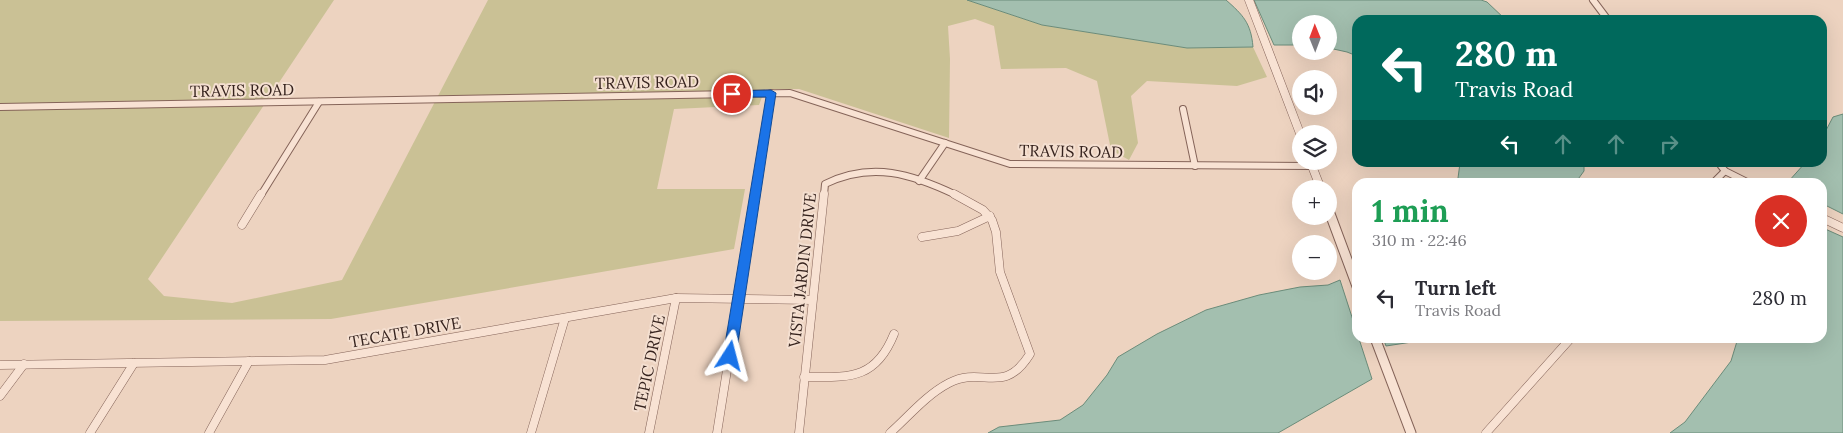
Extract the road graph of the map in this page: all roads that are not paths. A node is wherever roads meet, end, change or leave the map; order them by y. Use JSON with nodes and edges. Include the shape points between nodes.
{"nodes":[{"id":1,"x":1249,"y":0,"type":"edge"},
{"id":2,"x":1593,"y":0,"type":"edge"},
{"id":3,"x":1604,"y":15,"type":"edge"},
{"id":4,"x":771,"y":93,"type":"junction"},
{"id":5,"x":319,"y":102,"type":"junction"},
{"id":6,"x":0,"y":107,"type":"edge"},
{"id":7,"x":1183,"y":109,"type":"dead end"},
{"id":8,"x":1297,"y":125,"type":"edge"},
{"id":9,"x":945,"y":143,"type":"junction"},
{"id":10,"x":1292,"y":164,"type":"edge"},
{"id":11,"x":1195,"y":166,"type":"junction"},
{"id":12,"x":1722,"y":167,"type":"edge"},
{"id":13,"x":1725,"y":171,"type":"junction"},
{"id":14,"x":1718,"y":178,"type":"edge"},
{"id":15,"x":1739,"y":178,"type":"edge"},
{"id":16,"x":919,"y":181,"type":"junction"},
{"id":17,"x":990,"y":216,"type":"junction"},
{"id":18,"x":1827,"y":220,"type":"edge"},
{"id":19,"x":242,"y":225,"type":"dead end"},
{"id":20,"x":1334,"y":225,"type":"edge"},
{"id":21,"x":1843,"y":228,"type":"edge"},
{"id":22,"x":922,"y":237,"type":"dead end"},
{"id":23,"x":1352,"y":273,"type":"edge"},
{"id":24,"x":676,"y":298,"type":"junction"},
{"id":25,"x":739,"y":298,"type":"junction"},
{"id":26,"x":812,"y":300,"type":"junction"},
{"id":27,"x":565,"y":318,"type":"junction"},
{"id":28,"x":894,"y":334,"type":"dead end"},
{"id":29,"x":1377,"y":343,"type":"edge"},
{"id":30,"x":1567,"y":343,"type":"edge"},
{"id":31,"x":250,"y":361,"type":"junction"},
{"id":32,"x":134,"y":363,"type":"junction"},
{"id":33,"x":24,"y":364,"type":"junction"},
{"id":34,"x":0,"y":365,"type":"edge"},
{"id":35,"x":804,"y":377,"type":"junction"},
{"id":36,"x":0,"y":396,"type":"edge"},
{"id":37,"x":90,"y":433,"type":"edge"},
{"id":38,"x":210,"y":433,"type":"edge"},
{"id":39,"x":530,"y":433,"type":"edge"},
{"id":40,"x":649,"y":433,"type":"edge"},
{"id":41,"x":717,"y":433,"type":"edge"},
{"id":42,"x":799,"y":433,"type":"edge"},
{"id":43,"x":890,"y":433,"type":"edge"},
{"id":44,"x":1410,"y":433,"type":"edge"},
{"id":45,"x":1486,"y":433,"type":"edge"}],
"edges":[{"from":1,"to":8,"type":"street"},
{"from":2,"to":3,"type":"street"},
{"from":4,"to":5,"type":"street","name":"TRAVIS ROAD"},
{"from":4,"to":9,"type":"street","name":"TRAVIS ROAD","via":[[790,93]]},
{"from":4,"to":25,"type":"street"},
{"from":5,"to":6,"type":"street","name":"TRAVIS ROAD"},
{"from":5,"to":19,"type":"street"},
{"from":7,"to":11,"type":"street"},
{"from":9,"to":11,"type":"street","name":"TRAVIS ROAD","via":[[1020,166]]},
{"from":9,"to":16,"type":"street"},
{"from":10,"to":11,"type":"street","name":"TRAVIS ROAD"},
{"from":12,"to":13,"type":"street"},
{"from":13,"to":14,"type":"street"},
{"from":13,"to":15,"type":"street"},
{"from":16,"to":17,"type":"street","name":"VISTA JARDIN DRIVE","via":[[953,192]]},
{"from":16,"to":26,"type":"street","name":"VISTA JARDIN DRIVE","via":[[883,171],[864,171],[844,174],[825,184]]},
{"from":17,"to":22,"type":"street","via":[[975,226]]},
{"from":17,"to":43,"type":"street","via":[[996,232],[999,271],[1030,354],[1023,368],[1010,378],[956,380],[934,394]]},
{"from":18,"to":21,"type":"street"},
{"from":20,"to":23,"type":"street"},
{"from":24,"to":25,"type":"street","name":"TECATE DRIVE"},
{"from":24,"to":27,"type":"street","name":"TECATE DRIVE"},
{"from":24,"to":40,"type":"street","name":"TEPIC DRIVE"},
{"from":25,"to":26,"type":"street","name":"TECATE DRIVE"},
{"from":25,"to":41,"type":"street"},
{"from":26,"to":35,"type":"street","name":"VISTA JARDIN DRIVE"},
{"from":27,"to":31,"type":"street","name":"TECATE DRIVE","via":[[325,360]]},
{"from":27,"to":39,"type":"street"},
{"from":28,"to":35,"type":"street","via":[[891,346],[874,366],[861,374]]},
{"from":29,"to":44,"type":"street"},
{"from":30,"to":45,"type":"street"},
{"from":31,"to":32,"type":"street","name":"TECATE DRIVE"},
{"from":31,"to":38,"type":"street"},
{"from":32,"to":33,"type":"street","name":"TECATE DRIVE"},
{"from":32,"to":37,"type":"street"},
{"from":33,"to":34,"type":"street","name":"TECATE DRIVE"},
{"from":33,"to":36,"type":"street"},
{"from":35,"to":42,"type":"street","name":"VISTA JARDIN DRIVE"}]}
